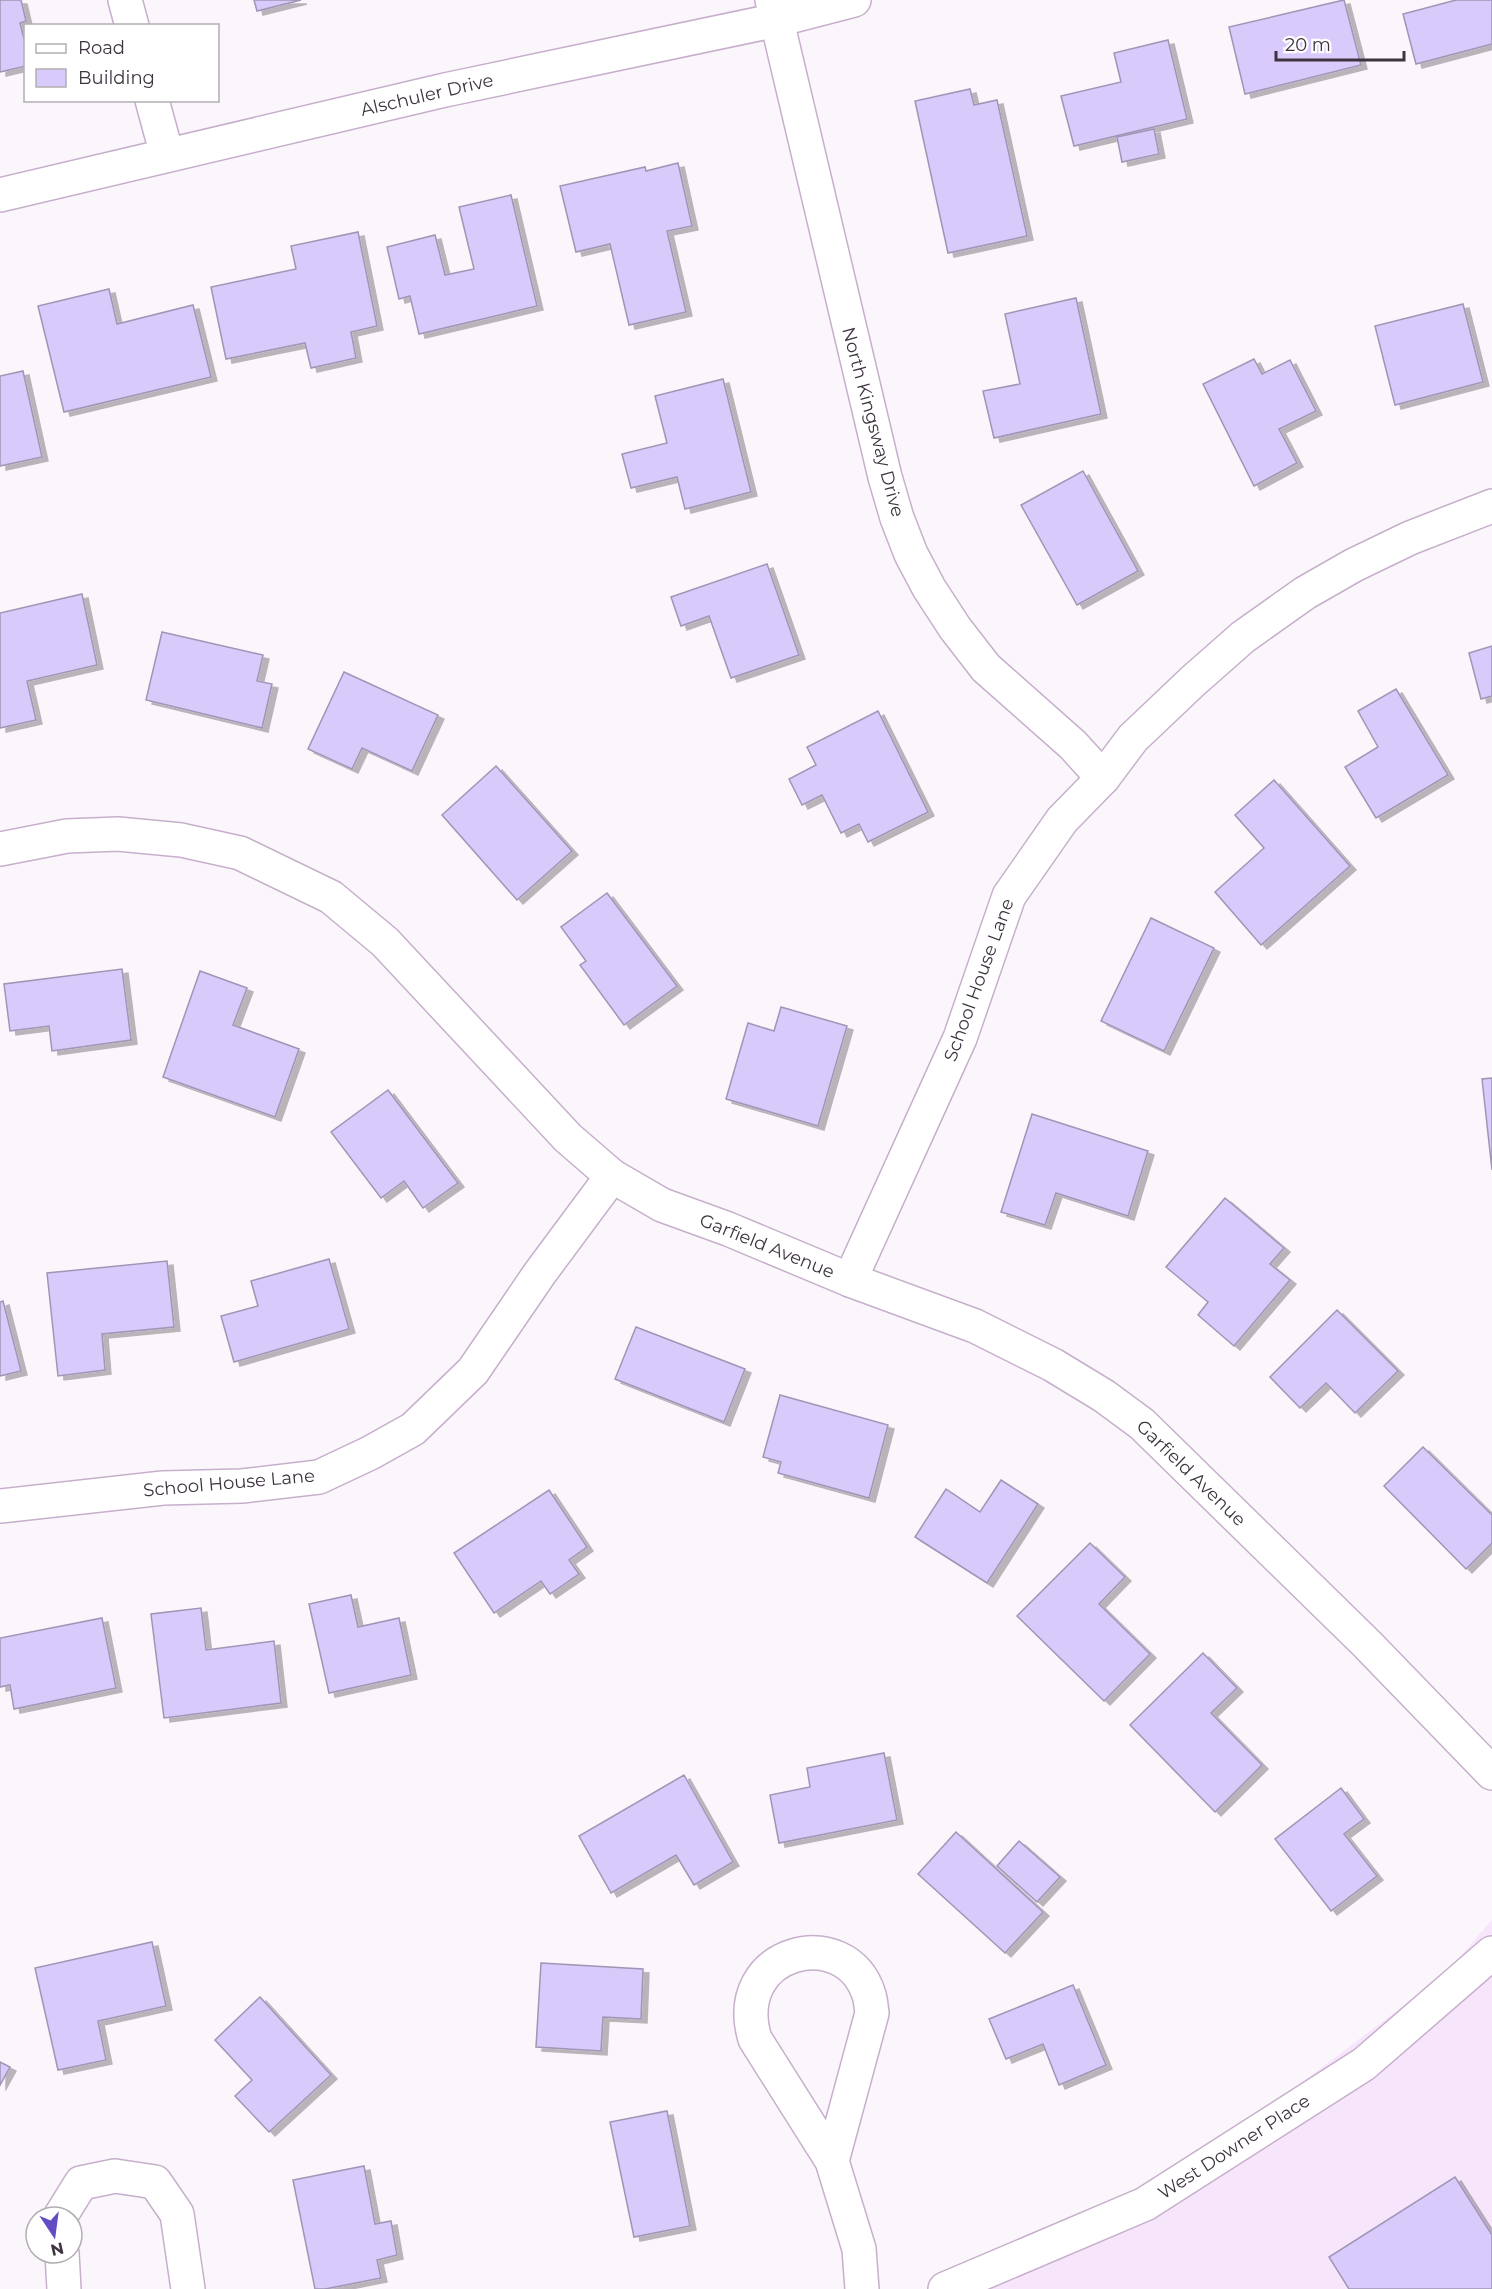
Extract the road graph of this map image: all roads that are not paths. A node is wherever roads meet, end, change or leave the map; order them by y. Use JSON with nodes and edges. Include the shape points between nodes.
{"nodes":[{"id":1,"x":125,"y":0,"type":"edge"},
{"id":2,"x":854,"y":0,"type":"edge"},
{"id":3,"x":774,"y":10,"type":"edge"},
{"id":4,"x":131,"y":24,"type":"edge"},
{"id":5,"x":153,"y":102,"type":"edge"},
{"id":6,"x":167,"y":155,"type":"junction"},
{"id":7,"x":0,"y":195,"type":"edge"},
{"id":8,"x":1492,"y":506,"type":"edge"},
{"id":9,"x":1103,"y":778,"type":"junction"},
{"id":10,"x":0,"y":849,"type":"edge"},
{"id":11,"x":612,"y":1176,"type":"junction"},
{"id":12,"x":850,"y":1280,"type":"junction"},
{"id":13,"x":0,"y":1506,"type":"edge"},
{"id":14,"x":1492,"y":1773,"type":"edge"},
{"id":15,"x":1492,"y":1953,"type":"edge"},
{"id":16,"x":832,"y":2161,"type":"junction"},
{"id":17,"x":67,"y":2205,"type":"edge"},
{"id":18,"x":63,"y":2265,"type":"edge"},
{"id":19,"x":64,"y":2289,"type":"edge"},
{"id":20,"x":188,"y":2289,"type":"edge"},
{"id":21,"x":862,"y":2289,"type":"edge"},
{"id":22,"x":945,"y":2289,"type":"edge"}],
"edges":[{"from":1,"to":4,"type":"street"},
{"from":2,"to":3,"type":"street","name":"Alschuler Drive"},
{"from":3,"to":6,"type":"street","name":"Alschuler Drive"},
{"from":3,"to":9,"type":"street","name":"North Kingsway Drive","via":[[885,477],[911,554],[955,628],[986,668],[1073,745]]},
{"from":5,"to":6,"type":"street"},
{"from":6,"to":7,"type":"street","name":"Alschuler Drive"},
{"from":8,"to":9,"type":"street","name":"School House Lane","via":[[1410,538],[1305,593],[1192,681],[1133,738]]},
{"from":9,"to":12,"type":"street","name":"School House Lane","via":[[1062,820],[1009,896],[960,1038]]},
{"from":10,"to":11,"type":"street","name":"Garfield Avenue","via":[[67,836],[118,834],[182,840],[240,853],[332,897],[401,958],[568,1138]]},
{"from":11,"to":12,"type":"street","name":"Garfield Avenue","via":[[662,1205]]},
{"from":11,"to":13,"type":"street","name":"School House Lane","via":[[473,1371],[413,1429],[370,1453],[319,1478],[242,1486],[163,1488]]},
{"from":12,"to":14,"type":"street","name":"Garfield Avenue","via":[[975,1326],[1053,1365],[1142,1424],[1359,1636]]},
{"from":15,"to":22,"type":"street","name":"West Downer Place","via":[[1364,2064],[1145,2204]]},
{"from":16,"to":16,"type":"street","via":[[872,2013],[869,1994],[860,1977],[830,1955],[811,1952],[777,1962],[764,1974],[750,2005],[750,2022],[755,2039]]},
{"from":16,"to":21,"type":"street","via":[[859,2248]]},
{"from":17,"to":20,"type":"street","via":[[81,2183],[115,2176],[155,2182],[177,2214]]},
{"from":18,"to":19,"type":"street"}]}
